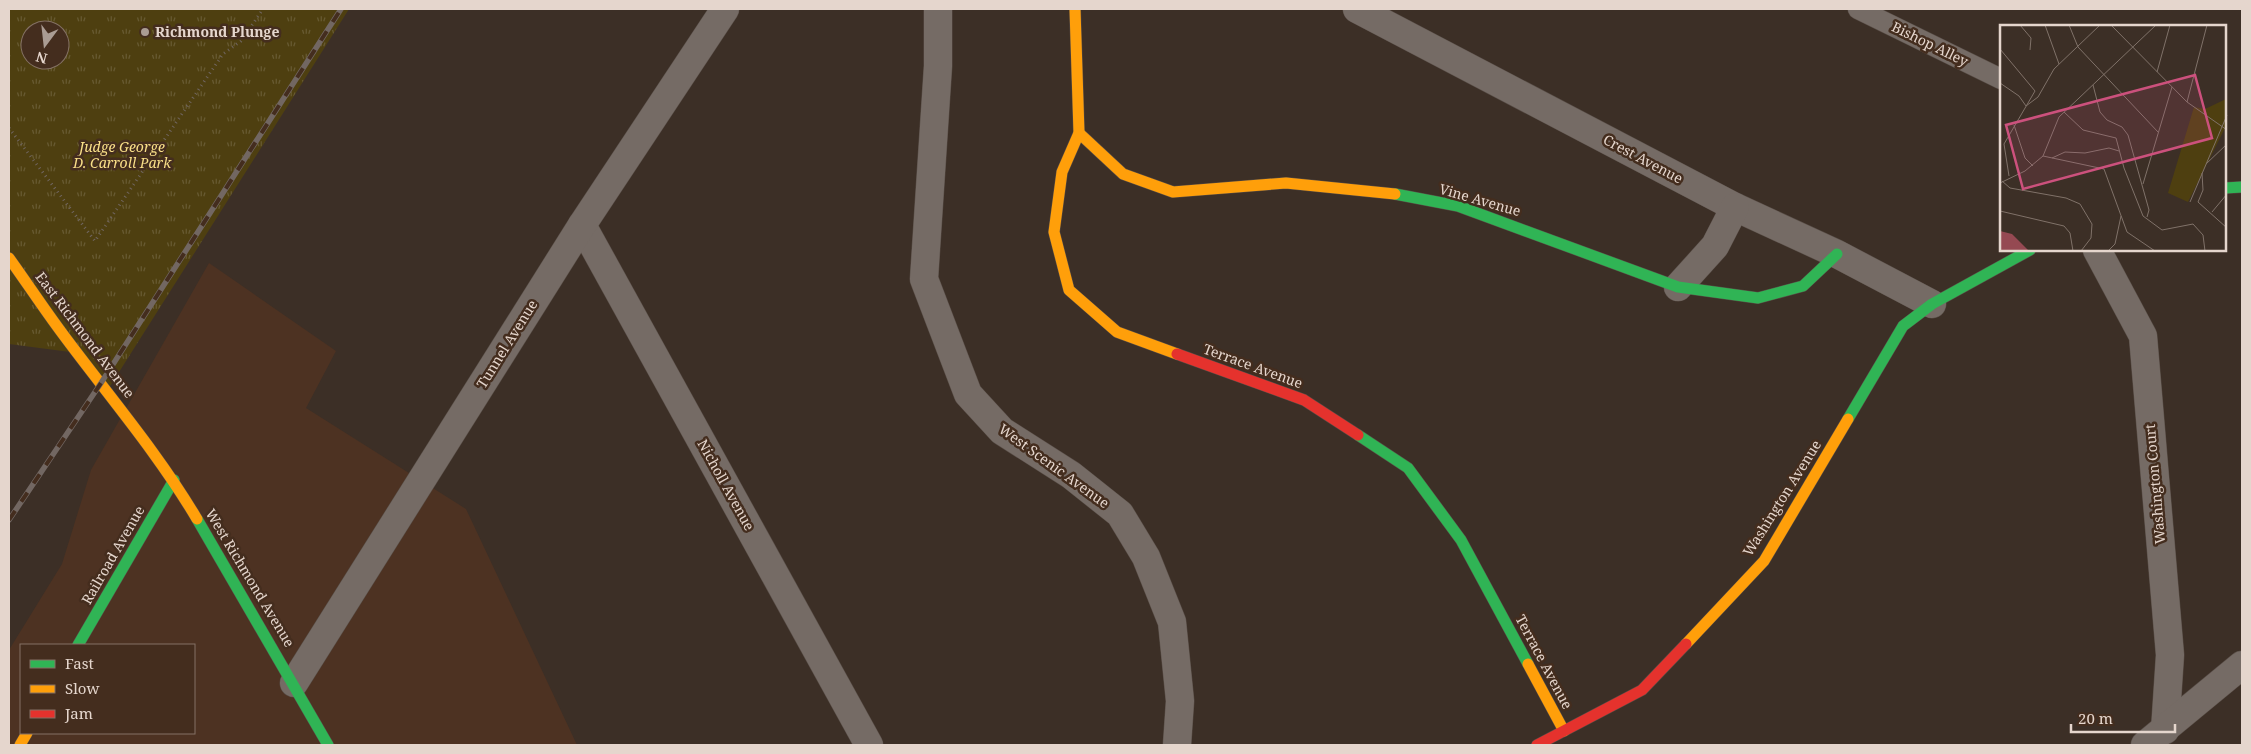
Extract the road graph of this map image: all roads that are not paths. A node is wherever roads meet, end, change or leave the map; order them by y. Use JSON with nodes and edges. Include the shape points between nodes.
{"nodes":[{"id":1,"x":725,"y":9,"type":"edge"},
{"id":2,"x":938,"y":9,"type":"edge"},
{"id":3,"x":1075,"y":9,"type":"edge"},
{"id":4,"x":1357,"y":9,"type":"edge"},
{"id":5,"x":1858,"y":9,"type":"edge"},
{"id":6,"x":2000,"y":79,"type":"edge"},
{"id":7,"x":1079,"y":132,"type":"junction"},
{"id":8,"x":2242,"y":187,"type":"edge"},
{"id":9,"x":2226,"y":188,"type":"edge"},
{"id":10,"x":1736,"y":207,"type":"junction"},
{"id":11,"x":582,"y":225,"type":"junction"},
{"id":12,"x":2028,"y":251,"type":"edge"},
{"id":13,"x":2098,"y":251,"type":"edge"},
{"id":14,"x":1838,"y":254,"type":"junction"},
{"id":15,"x":9,"y":258,"type":"edge"},
{"id":16,"x":1678,"y":287,"type":"junction"},
{"id":17,"x":1932,"y":304,"type":"junction"},
{"id":18,"x":139,"y":431,"type":"joint"},
{"id":19,"x":174,"y":480,"type":"junction"},
{"id":20,"x":79,"y":644,"type":"edge"},
{"id":21,"x":2242,"y":665,"type":"edge"},
{"id":22,"x":294,"y":683,"type":"junction"},
{"id":23,"x":1564,"y":730,"type":"junction"},
{"id":24,"x":27,"y":734,"type":"edge"},
{"id":25,"x":2155,"y":738,"type":"edge"},
{"id":26,"x":20,"y":745,"type":"edge"},
{"id":27,"x":328,"y":745,"type":"edge"},
{"id":28,"x":869,"y":745,"type":"edge"},
{"id":29,"x":1177,"y":745,"type":"edge"},
{"id":30,"x":1537,"y":745,"type":"edge"}],
"edges":[{"from":1,"to":11,"type":"street","name":"Tunnel Avenue"},
{"from":2,"to":29,"type":"street","name":"West Scenic Avenue","via":[[938,66],[924,279],[968,394],[1002,431],[1071,475],[1120,514],[1146,558],[1172,622],[1180,701]]},
{"from":3,"to":7,"type":"street","name":"Terrace Avenue"},
{"from":4,"to":10,"type":"street","name":"Crest Avenue"},
{"from":5,"to":6,"type":"lane","name":"Bishop Alley"},
{"from":7,"to":16,"type":"street","name":"Vine Avenue","via":[[1123,174],[1173,192],[1286,183],[1377,192],[1458,206]]},
{"from":7,"to":23,"type":"street","name":"Terrace Avenue","via":[[1062,172],[1054,232],[1069,290],[1117,332],[1304,400],[1408,468],[1461,540]]},
{"from":8,"to":9,"type":"street"},
{"from":10,"to":14,"type":"street","name":"Crest Avenue"},
{"from":10,"to":16,"type":"street","via":[[1715,246]]},
{"from":11,"to":22,"type":"street","name":"Tunnel Avenue"},
{"from":11,"to":28,"type":"street","name":"Nicholl Avenue"},
{"from":12,"to":17,"type":"street","name":"Washington Avenue"},
{"from":13,"to":25,"type":"street","name":"Washington Court","via":[[2143,336],[2170,655]]},
{"from":14,"to":16,"type":"street","name":"Vine Avenue","via":[[1803,286],[1758,298]]},
{"from":14,"to":17,"type":"street","name":"Crest Avenue"},
{"from":15,"to":18,"type":"street","name":"East Richmond Avenue","via":[[62,333]]},
{"from":17,"to":23,"type":"street","name":"Washington Avenue","via":[[1903,326],[1764,561],[1642,690]]},
{"from":18,"to":19,"type":"street","name":"West Richmond Avenue"},
{"from":19,"to":20,"type":"street","name":"Railroad Avenue"},
{"from":19,"to":22,"type":"street","name":"West Richmond Avenue"},
{"from":21,"to":25,"type":"street"},
{"from":22,"to":27,"type":"street","name":"West Richmond Avenue"},
{"from":23,"to":30,"type":"street","name":"Washington Avenue"},
{"from":24,"to":26,"type":"street"}]}
